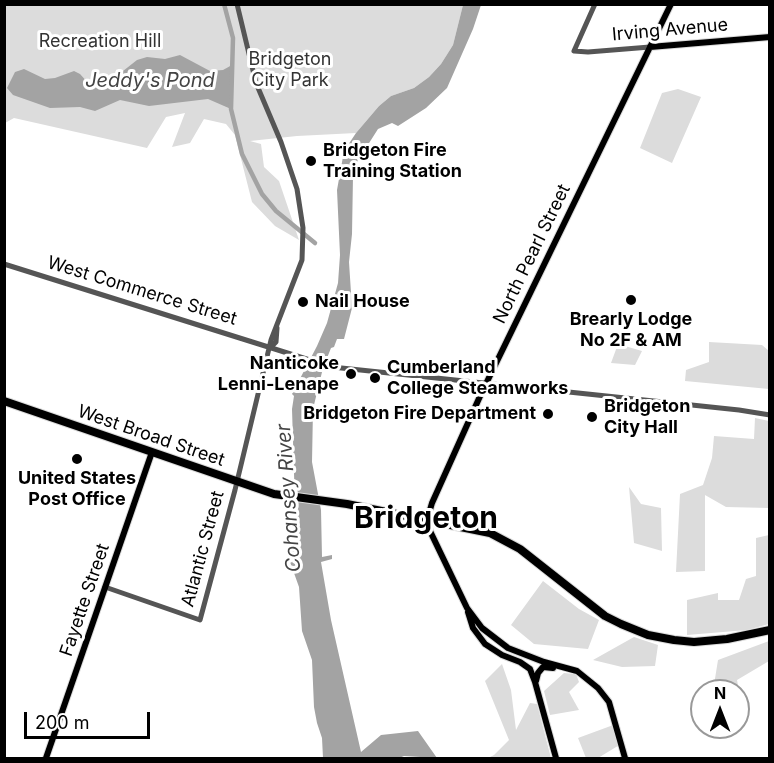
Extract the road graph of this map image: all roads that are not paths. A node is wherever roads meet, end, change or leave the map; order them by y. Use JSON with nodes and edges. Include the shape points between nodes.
{"nodes":[{"id":1,"x":237,"y":4,"type":"edge"},
{"id":2,"x":595,"y":4,"type":"edge"},
{"id":3,"x":670,"y":4,"type":"edge"},
{"id":4,"x":770,"y":37,"type":"edge"},
{"id":5,"x":650,"y":47,"type":"junction"},
{"id":6,"x":4,"y":264,"type":"edge"},
{"id":7,"x":271,"y":347,"type":"junction"},
{"id":8,"x":486,"y":383,"type":"junction"},
{"id":9,"x":4,"y":401,"type":"edge"},
{"id":10,"x":770,"y":415,"type":"edge"},
{"id":11,"x":152,"y":452,"type":"junction"},
{"id":12,"x":236,"y":481,"type":"junction"},
{"id":13,"x":427,"y":520,"type":"junction"},
{"id":14,"x":105,"y":587,"type":"junction"},
{"id":15,"x":467,"y":608,"type":"junction"},
{"id":16,"x":482,"y":628,"type":"junction"},
{"id":17,"x":770,"y":630,"type":"edge"},
{"id":18,"x":484,"y":643,"type":"junction"},
{"id":19,"x":500,"y":643,"type":"junction"},
{"id":20,"x":580,"y":673,"type":"junction"},
{"id":21,"x":535,"y":682,"type":"junction"},
{"id":22,"x":46,"y":759,"type":"edge"},
{"id":23,"x":556,"y":759,"type":"edge"},
{"id":24,"x":625,"y":759,"type":"edge"}],
"edges":[{"from":1,"to":7,"type":"street","name":"Atlantic Street","via":[[256,83],[290,165],[301,206],[302,260]]},
{"from":2,"to":5,"type":"street","name":"Irving Avenue","via":[[573,51]]},
{"from":3,"to":5,"type":"main road","name":"North Pearl Street"},
{"from":4,"to":5,"type":"main road","name":"Irving Avenue"},
{"from":5,"to":8,"type":"main road","name":"North Pearl Street"},
{"from":6,"to":7,"type":"street","name":"West Commerce Street"},
{"from":7,"to":8,"type":"street","name":"West Commerce Street","via":[[327,365],[366,372]]},
{"from":7,"to":12,"type":"street","name":"Atlantic Street"},
{"from":8,"to":10,"type":"street","name":"West Commerce Street"},
{"from":8,"to":13,"type":"main road","name":"North Pearl Street"},
{"from":9,"to":11,"type":"highway","name":"West Broad Street"},
{"from":11,"to":12,"type":"highway","name":"West Broad Street"},
{"from":11,"to":14,"type":"main road","name":"Fayette Street"},
{"from":12,"to":13,"type":"highway","name":"West Broad Street","via":[[289,497]]},
{"from":12,"to":14,"type":"street","name":"Atlantic Street","via":[[200,620]]},
{"from":13,"to":15,"type":"main road"},
{"from":13,"to":17,"type":"highway","name":"West Broad Street","via":[[503,538],[598,611],[648,635],[694,642]]},
{"from":14,"to":22,"type":"main road","name":"Fayette Street"},
{"from":15,"to":16,"type":"main road"},
{"from":15,"to":18,"type":"main road","via":[[473,628]]},
{"from":16,"to":18,"type":"main road"},
{"from":16,"to":19,"type":"main road"},
{"from":18,"to":19,"type":"main road"},
{"from":18,"to":21,"type":"main road","via":[[525,665]]},
{"from":19,"to":20,"type":"main road","via":[[523,655]]},
{"from":20,"to":21,"type":"main road","via":[[543,668]]},
{"from":20,"to":24,"type":"main road","via":[[609,702]]},
{"from":21,"to":23,"type":"main road"}]}
